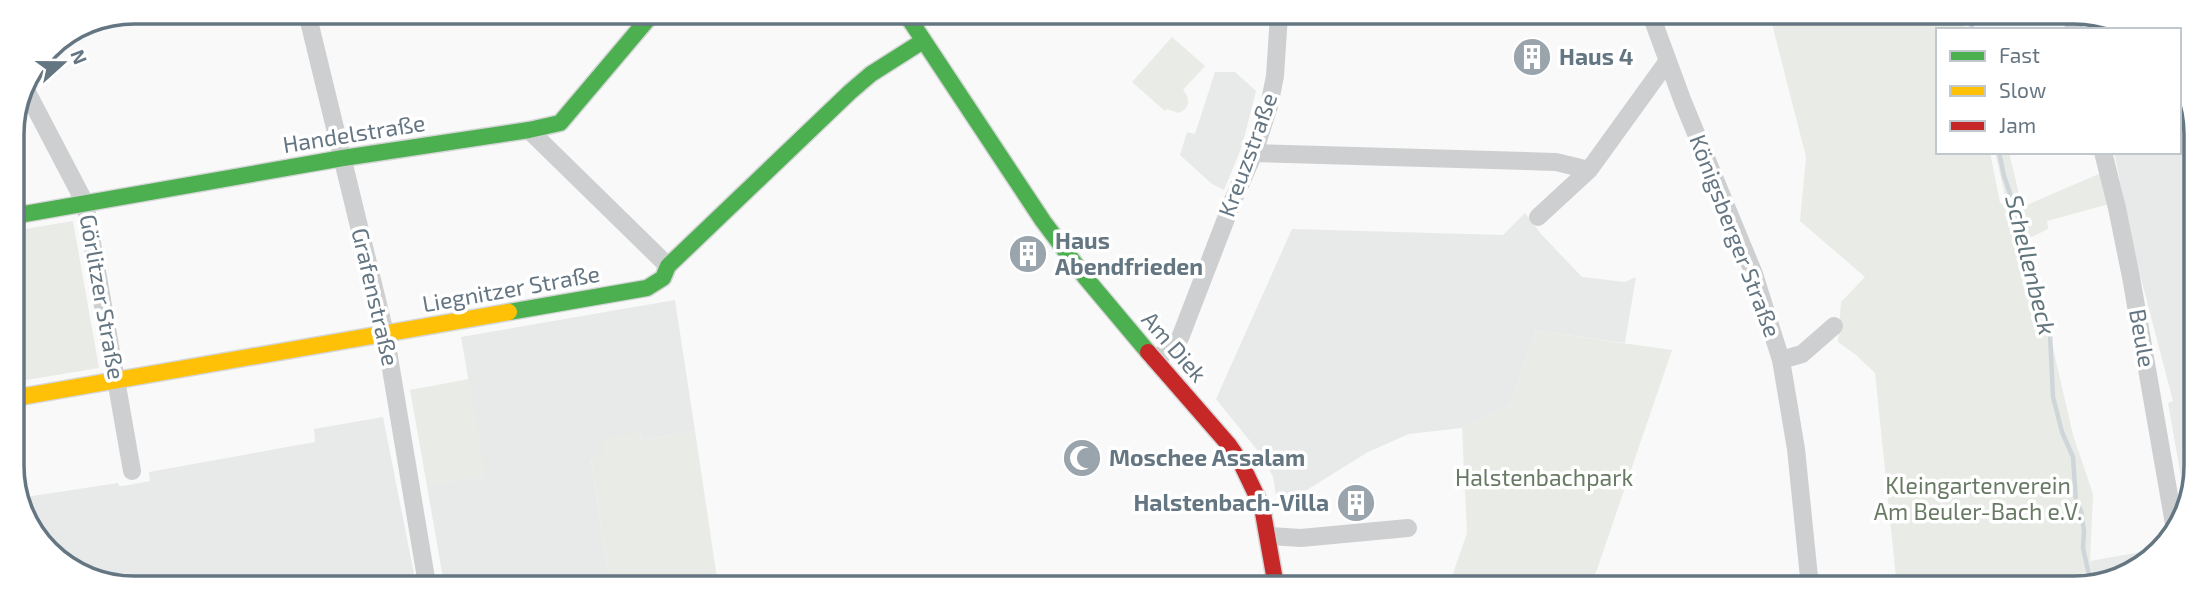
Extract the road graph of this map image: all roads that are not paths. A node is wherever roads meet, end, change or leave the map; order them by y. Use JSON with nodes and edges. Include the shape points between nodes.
{"nodes":[{"id":1,"x":310,"y":24,"type":"edge"},
{"id":2,"x":644,"y":24,"type":"edge"},
{"id":3,"x":912,"y":24,"type":"edge"},
{"id":4,"x":1278,"y":24,"type":"edge"},
{"id":5,"x":1654,"y":24,"type":"edge"},
{"id":6,"x":923,"y":41,"type":"junction"},
{"id":7,"x":1667,"y":62,"type":"junction"},
{"id":8,"x":31,"y":101,"type":"edge"},
{"id":9,"x":529,"y":130,"type":"junction"},
{"id":10,"x":1254,"y":153,"type":"junction"},
{"id":11,"x":2103,"y":154,"type":"edge"},
{"id":12,"x":342,"y":158,"type":"junction"},
{"id":13,"x":1590,"y":170,"type":"junction"},
{"id":14,"x":85,"y":203,"type":"junction"},
{"id":15,"x":25,"y":214,"type":"edge"},
{"id":16,"x":1538,"y":217,"type":"dead end"},
{"id":17,"x":668,"y":266,"type":"junction"},
{"id":18,"x":1834,"y":326,"type":"dead end"},
{"id":19,"x":385,"y":333,"type":"junction"},
{"id":20,"x":1781,"y":360,"type":"junction"},
{"id":21,"x":1155,"y":361,"type":"junction"},
{"id":22,"x":117,"y":380,"type":"junction"},
{"id":23,"x":24,"y":396,"type":"edge"},
{"id":24,"x":132,"y":471,"type":"dead end"},
{"id":25,"x":2172,"y":515,"type":"edge"},
{"id":26,"x":1408,"y":528,"type":"dead end"},
{"id":27,"x":1269,"y":536,"type":"junction"},
{"id":28,"x":425,"y":575,"type":"edge"},
{"id":29,"x":1274,"y":575,"type":"edge"},
{"id":30,"x":1809,"y":575,"type":"edge"}],
"edges":[{"from":1,"to":12,"type":"street","name":"Grafenstraße"},
{"from":2,"to":9,"type":"street","name":"Handelstraße","via":[[560,123]]},
{"from":3,"to":6,"type":"street","name":"Am Diek"},
{"from":4,"to":10,"type":"street","name":"Kreuzstraße","via":[[1275,76]]},
{"from":5,"to":7,"type":"street","name":"Königsberger Straße"},
{"from":6,"to":17,"type":"street","name":"Liegnitzer Straße","via":[[850,92]]},
{"from":6,"to":21,"type":"street","name":"Am Diek","via":[[1043,221]]},
{"from":7,"to":13,"type":"street"},
{"from":7,"to":20,"type":"street","name":"Königsberger Straße","via":[[1754,274]]},
{"from":8,"to":14,"type":"street","name":"Görlitzer Straße"},
{"from":9,"to":12,"type":"street","name":"Handelstraße"},
{"from":9,"to":17,"type":"street"},
{"from":10,"to":13,"type":"street","via":[[1556,162]]},
{"from":10,"to":21,"type":"street","name":"Kreuzstraße","via":[[1180,338]]},
{"from":11,"to":25,"type":"street","name":"Beule","via":[[2131,277]]},
{"from":12,"to":14,"type":"street","name":"Handelstraße"},
{"from":12,"to":19,"type":"street","name":"Grafenstraße"},
{"from":13,"to":16,"type":"street"},
{"from":14,"to":15,"type":"street","name":"Handelstraße"},
{"from":14,"to":22,"type":"street","name":"Görlitzer Straße"},
{"from":17,"to":19,"type":"street","name":"Liegnitzer Straße","via":[[663,278],[647,288]]},
{"from":18,"to":20,"type":"street","via":[[1802,354]]},
{"from":19,"to":22,"type":"street","name":"Liegnitzer Straße"},
{"from":19,"to":28,"type":"street","name":"Grafenstraße"},
{"from":20,"to":30,"type":"street","name":"Königsberger Straße"},
{"from":21,"to":27,"type":"street","name":"Am Diek","via":[[1240,461],[1262,507]]},
{"from":22,"to":23,"type":"street","name":"Liegnitzer Straße"},
{"from":22,"to":24,"type":"street","name":"Görlitzer Straße"},
{"from":26,"to":27,"type":"street","via":[[1301,538]]},
{"from":27,"to":29,"type":"street","name":"Am Diek"}]}
